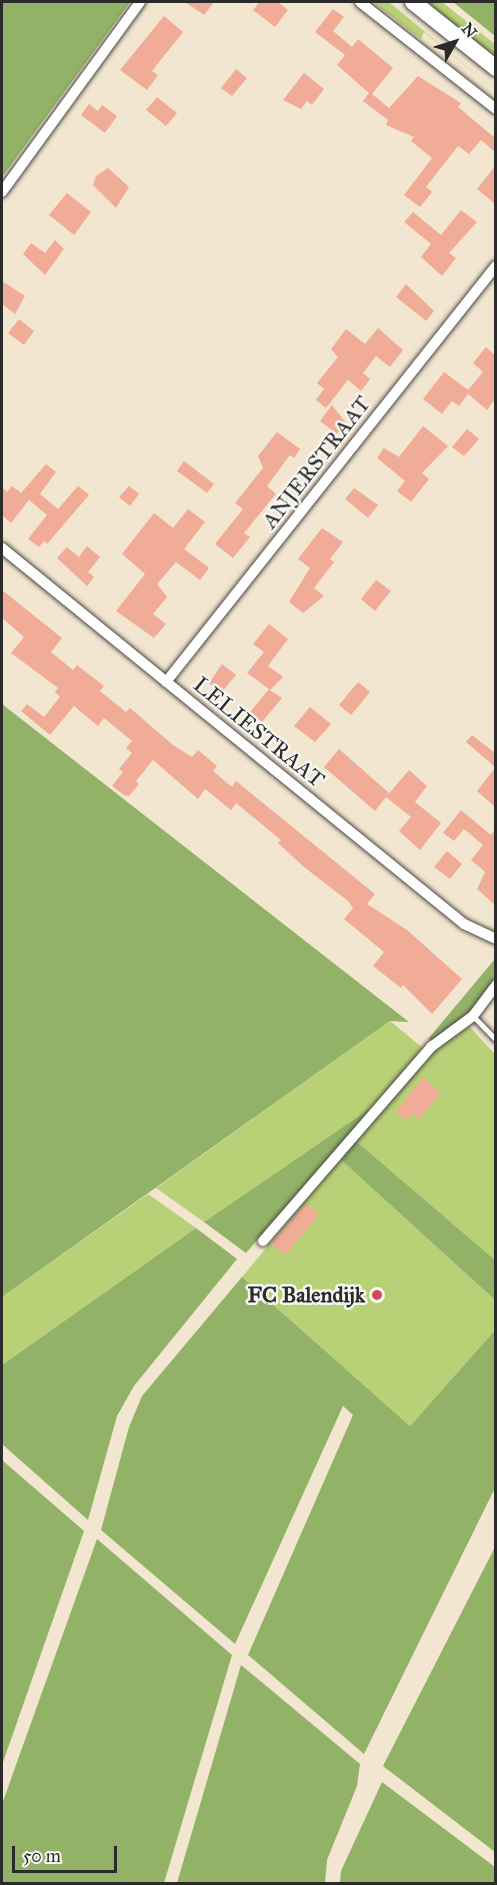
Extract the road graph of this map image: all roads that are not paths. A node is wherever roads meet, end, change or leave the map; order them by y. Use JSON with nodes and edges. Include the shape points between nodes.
{"nodes":[{"id":1,"x":140,"y":2,"type":"edge"},
{"id":2,"x":360,"y":2,"type":"edge"},
{"id":3,"x":413,"y":2,"type":"edge"},
{"id":4,"x":495,"y":68,"type":"edge"},
{"id":5,"x":495,"y":110,"type":"edge"},
{"id":6,"x":2,"y":192,"type":"edge"},
{"id":7,"x":495,"y":266,"type":"edge"},
{"id":8,"x":2,"y":548,"type":"edge"},
{"id":9,"x":166,"y":682,"type":"junction"},
{"id":10,"x":495,"y":939,"type":"edge"},
{"id":11,"x":495,"y":985,"type":"edge"},
{"id":12,"x":473,"y":1016,"type":"junction"},
{"id":13,"x":495,"y":1040,"type":"edge"},
{"id":14,"x":263,"y":1241,"type":"dead end"}],
"edges":[{"from":1,"to":6,"type":"street"},
{"from":2,"to":5,"type":"street"},
{"from":3,"to":4,"type":"main road"},
{"from":7,"to":9,"type":"street","name":"ANJERSTRAAT"},
{"from":8,"to":9,"type":"street","name":"LELIESTRAAT"},
{"from":9,"to":10,"type":"street","name":"LELIESTRAAT","via":[[464,924]]},
{"from":11,"to":12,"type":"street"},
{"from":12,"to":13,"type":"lane"},
{"from":12,"to":14,"type":"street","via":[[431,1047]]}]}
